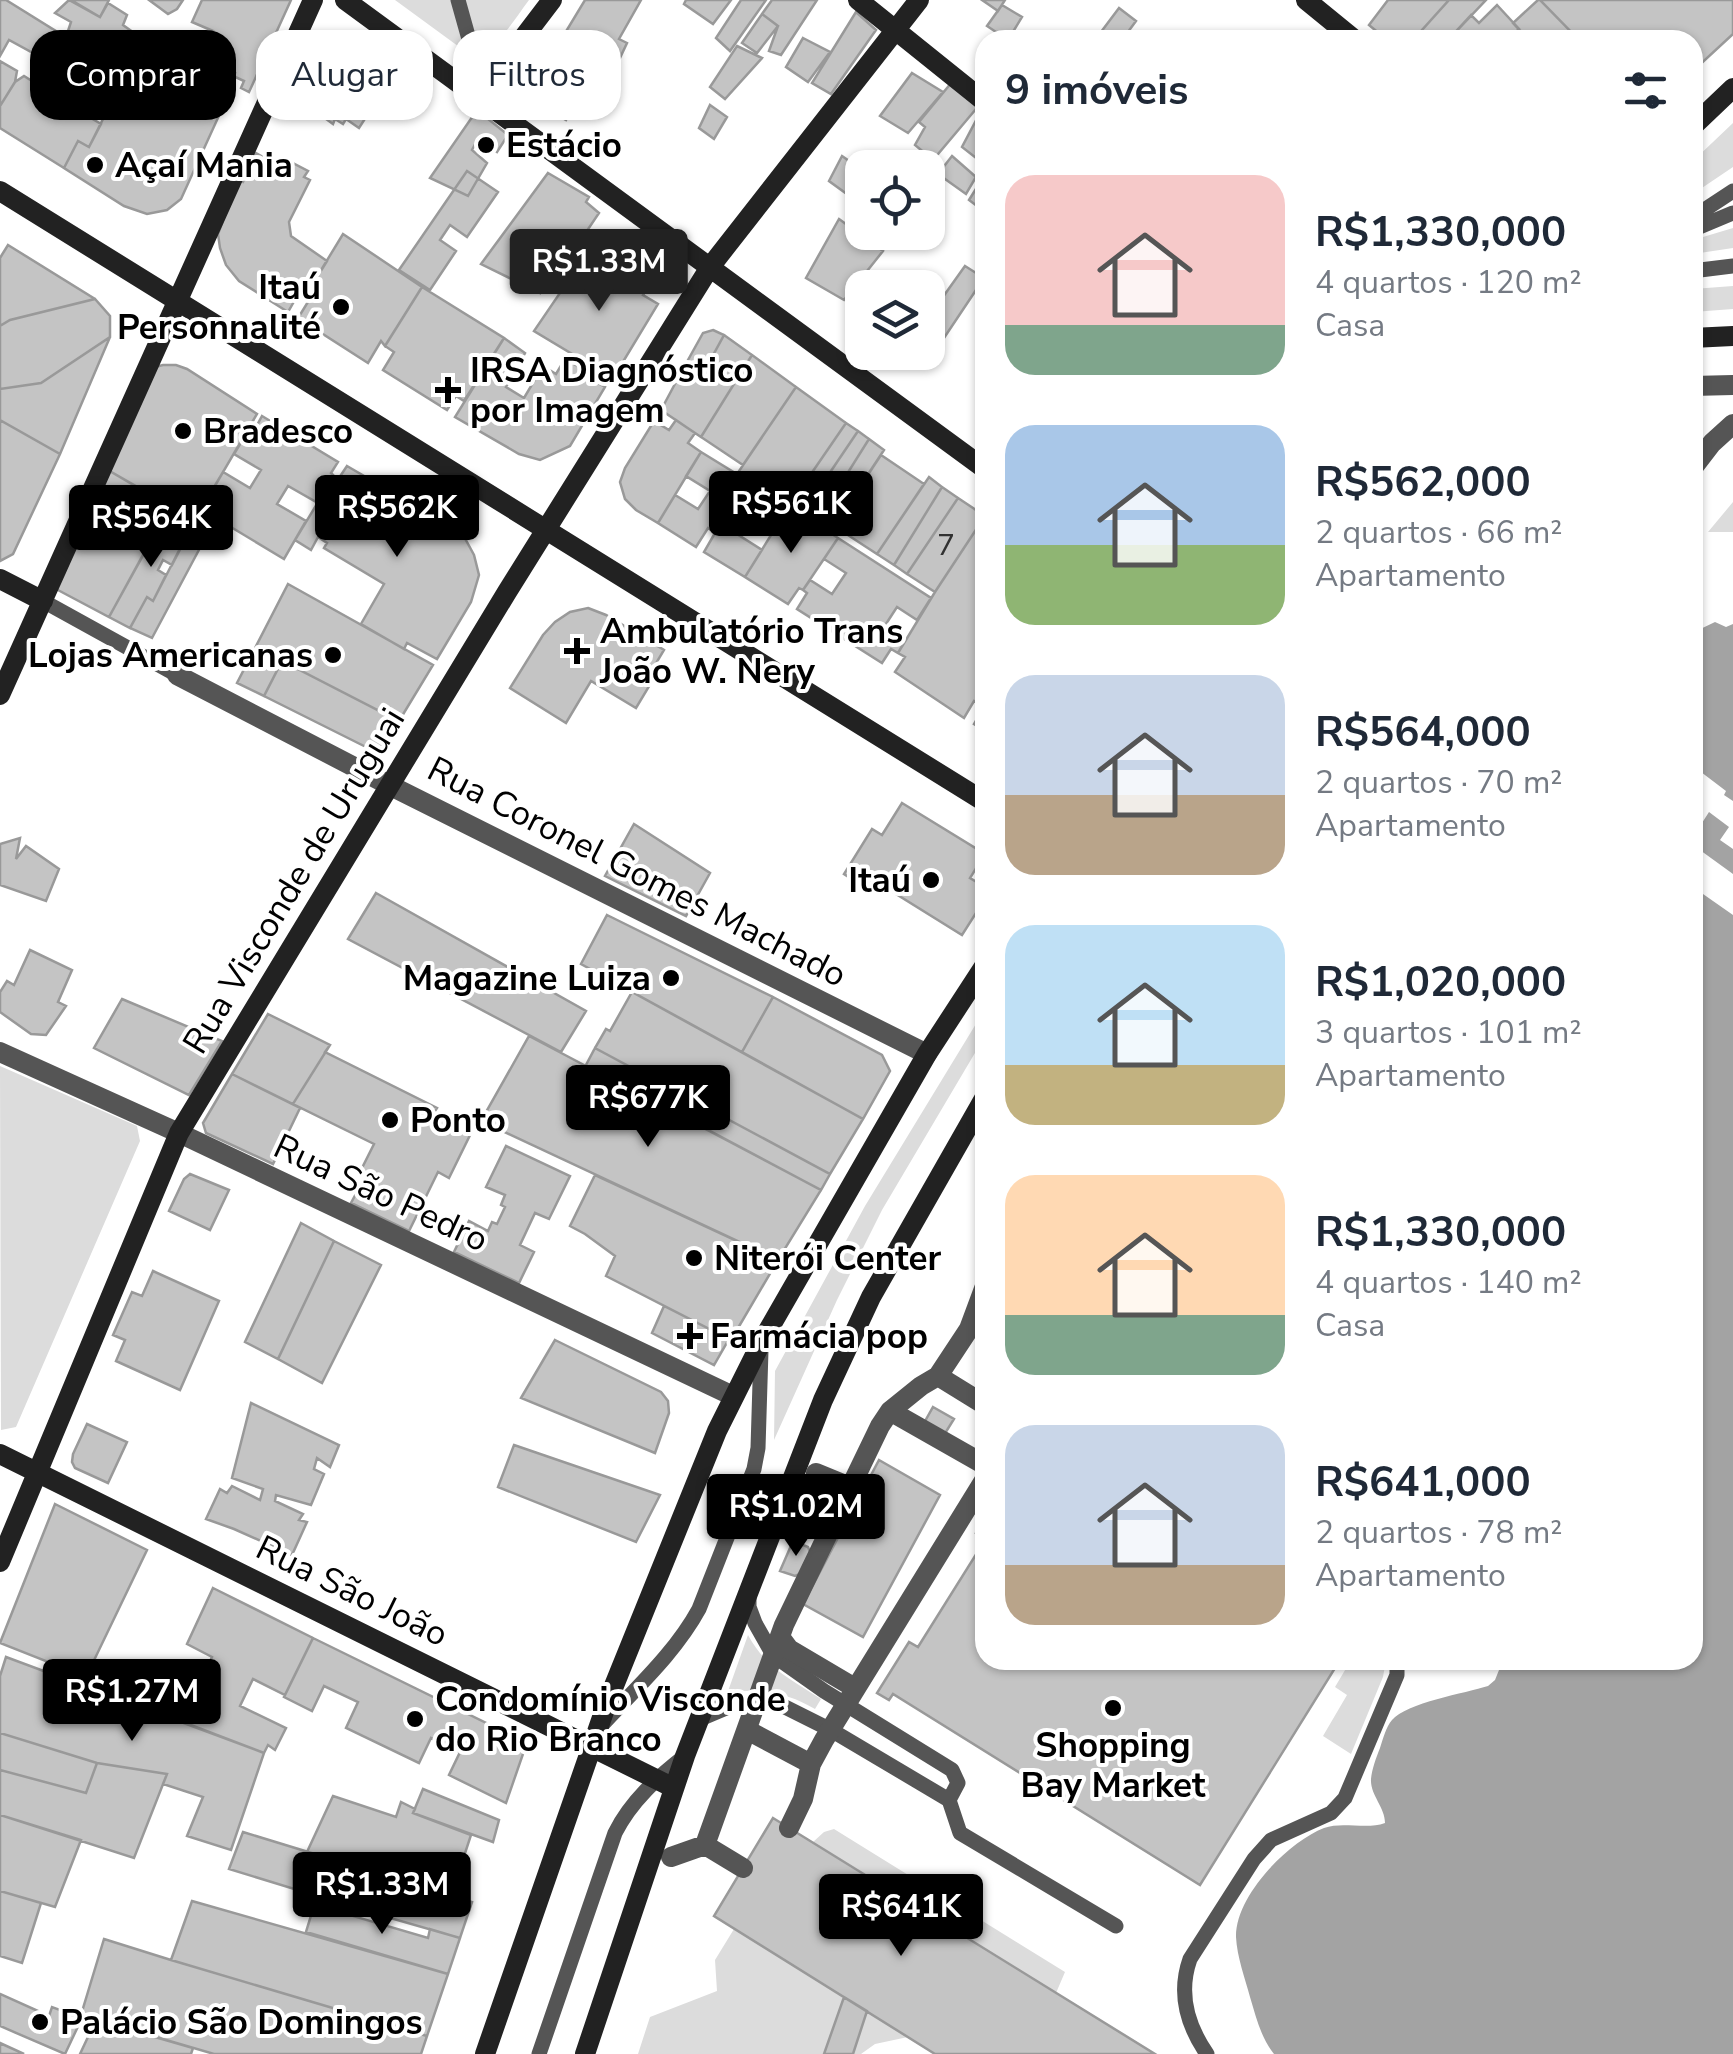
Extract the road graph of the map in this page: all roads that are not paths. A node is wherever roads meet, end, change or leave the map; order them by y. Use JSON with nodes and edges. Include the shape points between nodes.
{"nodes":[{"id":1,"x":313,"y":0,"type":"edge"},
{"id":2,"x":346,"y":0,"type":"edge"},
{"id":3,"x":458,"y":0,"type":"edge"},
{"id":4,"x":552,"y":0,"type":"edge"},
{"id":5,"x":858,"y":0,"type":"edge"},
{"id":6,"x":919,"y":0,"type":"edge"},
{"id":7,"x":1306,"y":0,"type":"edge"},
{"id":8,"x":466,"y":30,"type":"edge"},
{"id":9,"x":529,"y":30,"type":"edge"},
{"id":10,"x":1343,"y":30,"type":"edge"},
{"id":11,"x":896,"y":31,"type":"junction"},
{"id":12,"x":453,"y":79,"type":"edge"},
{"id":13,"x":1733,"y":88,"type":"edge"},
{"id":14,"x":975,"y":94,"type":"edge"},
{"id":15,"x":1703,"y":116,"type":"edge"},
{"id":16,"x":509,"y":120,"type":"edge"},
{"id":17,"x":0,"y":191,"type":"edge"},
{"id":18,"x":1733,"y":191,"type":"edge"},
{"id":19,"x":1703,"y":211,"type":"edge"},
{"id":20,"x":1733,"y":212,"type":"edge"},
{"id":21,"x":1703,"y":225,"type":"edge"},
{"id":22,"x":1733,"y":266,"type":"edge"},
{"id":23,"x":710,"y":267,"type":"junction"},
{"id":24,"x":1703,"y":270,"type":"edge"},
{"id":25,"x":178,"y":300,"type":"junction"},
{"id":26,"x":1733,"y":336,"type":"edge"},
{"id":27,"x":1703,"y":337,"type":"edge"},
{"id":28,"x":1733,"y":385,"type":"edge"},
{"id":29,"x":1703,"y":386,"type":"edge"},
{"id":30,"x":1733,"y":424,"type":"edge"},
{"id":31,"x":1703,"y":456,"type":"edge"},
{"id":32,"x":975,"y":462,"type":"edge"},
{"id":33,"x":547,"y":530,"type":"junction"},
{"id":34,"x":0,"y":579,"type":"edge"},
{"id":35,"x":42,"y":601,"type":"junction"},
{"id":36,"x":177,"y":675,"type":"joint"},
{"id":37,"x":0,"y":695,"type":"edge"},
{"id":38,"x":389,"y":784,"type":"junction"},
{"id":39,"x":975,"y":796,"type":"edge"},
{"id":40,"x":975,"y":981,"type":"edge"},
{"id":41,"x":0,"y":1052,"type":"edge"},
{"id":42,"x":927,"y":1054,"type":"junction"},
{"id":43,"x":975,"y":1115,"type":"edge"},
{"id":44,"x":179,"y":1133,"type":"junction"},
{"id":45,"x":975,"y":1336,"type":"edge"},
{"id":46,"x":762,"y":1341,"type":"junction"},
{"id":47,"x":938,"y":1376,"type":"junction"},
{"id":48,"x":733,"y":1396,"type":"junction"},
{"id":49,"x":975,"y":1399,"type":"edge"},
{"id":50,"x":890,"y":1411,"type":"junction"},
{"id":51,"x":0,"y":1454,"type":"edge"},
{"id":52,"x":975,"y":1459,"type":"edge"},
{"id":53,"x":38,"y":1472,"type":"junction"},
{"id":54,"x":816,"y":1473,"type":"dead end"},
{"id":55,"x":850,"y":1487,"type":"junction"},
{"id":56,"x":975,"y":1495,"type":"edge"},
{"id":57,"x":0,"y":1562,"type":"edge"},
{"id":58,"x":749,"y":1587,"type":"junction"},
{"id":59,"x":777,"y":1646,"type":"junction"},
{"id":60,"x":1397,"y":1670,"type":"edge"},
{"id":61,"x":850,"y":1696,"type":"junction"},
{"id":62,"x":757,"y":1700,"type":"junction"},
{"id":63,"x":700,"y":1718,"type":"junction"},
{"id":64,"x":747,"y":1730,"type":"junction"},
{"id":65,"x":831,"y":1730,"type":"junction"},
{"id":66,"x":594,"y":1738,"type":"junction"},
{"id":67,"x":810,"y":1764,"type":"junction"},
{"id":68,"x":666,"y":1783,"type":"junction"},
{"id":69,"x":948,"y":1800,"type":"junction"},
{"id":70,"x":788,"y":1828,"type":"dead end"},
{"id":71,"x":704,"y":1845,"type":"junction"},
{"id":72,"x":671,"y":1858,"type":"dead end"},
{"id":73,"x":743,"y":1868,"type":"dead end"},
{"id":74,"x":1116,"y":1926,"type":"dead end"},
{"id":75,"x":485,"y":2054,"type":"edge"},
{"id":76,"x":540,"y":2054,"type":"edge"},
{"id":77,"x":586,"y":2054,"type":"edge"},
{"id":78,"x":1208,"y":2054,"type":"edge"}],
"edges":[{"from":1,"to":25,"type":"main road"},
{"from":2,"to":12,"type":"main road"},
{"from":3,"to":8,"type":"lane"},
{"from":4,"to":9,"type":"main road"},
{"from":5,"to":11,"type":"main road"},
{"from":6,"to":11,"type":"main road","name":"Rua Visconde de Uruguai"},
{"from":7,"to":10,"type":"main road"},
{"from":11,"to":14,"type":"main road"},
{"from":11,"to":23,"type":"main road","name":"Rua Visconde de Uruguai"},
{"from":13,"to":15,"type":"main road"},
{"from":16,"to":23,"type":"main road"},
{"from":17,"to":25,"type":"main road"},
{"from":18,"to":19,"type":"lane"},
{"from":20,"to":21,"type":"lane"},
{"from":22,"to":24,"type":"lane"},
{"from":23,"to":32,"type":"main road"},
{"from":23,"to":33,"type":"main road","name":"Rua Visconde de Uruguai"},
{"from":25,"to":33,"type":"main road"},
{"from":25,"to":35,"type":"main road"},
{"from":26,"to":27,"type":"main road"},
{"from":28,"to":29,"type":"street"},
{"from":30,"to":31,"type":"street"},
{"from":33,"to":38,"type":"main road","name":"Rua Visconde de Uruguai"},
{"from":33,"to":39,"type":"main road"},
{"from":34,"to":35,"type":"main road","name":"Rua Coronel Gomes Machado"},
{"from":35,"to":36,"type":"lane","name":"Rua Coronel Gomes Machado"},
{"from":35,"to":37,"type":"main road"},
{"from":36,"to":38,"type":"street","name":"Rua Coronel Gomes Machado"},
{"from":38,"to":42,"type":"street","name":"Rua Coronel Gomes Machado"},
{"from":38,"to":44,"type":"main road","name":"Rua Visconde de Uruguai"},
{"from":40,"to":42,"type":"main road"},
{"from":41,"to":44,"type":"street","name":"Rua São Pedro"},
{"from":42,"to":46,"type":"main road"},
{"from":43,"to":58,"type":"main road","via":[[871,1297]]},
{"from":44,"to":48,"type":"street","name":"Rua São Pedro"},
{"from":44,"to":53,"type":"main road","name":"Rua Visconde de Uruguai"},
{"from":45,"to":47,"type":"street"},
{"from":46,"to":48,"type":"main road"},
{"from":46,"to":66,"type":"lane","via":[[754,1470],[699,1609]]},
{"from":47,"to":49,"type":"street"},
{"from":47,"to":50,"type":"street"},
{"from":48,"to":66,"type":"main road"},
{"from":50,"to":52,"type":"street"},
{"from":50,"to":55,"type":"street"},
{"from":51,"to":53,"type":"main road","name":"Rua São João"},
{"from":53,"to":57,"type":"main road","name":"Rua Visconde de Uruguai"},
{"from":53,"to":66,"type":"main road","name":"Rua São João"},
{"from":54,"to":55,"type":"street"},
{"from":55,"to":59,"type":"street"},
{"from":56,"to":61,"type":"street"},
{"from":58,"to":59,"type":"lane","via":[[749,1607],[762,1636]]},
{"from":58,"to":63,"type":"main road"},
{"from":59,"to":61,"type":"street","via":[[789,1648]]},
{"from":59,"to":62,"type":"street"},
{"from":60,"to":78,"type":"lane","via":[[1345,1798],[1331,1813],[1270,1840],[1190,1959],[1184,1977],[1188,2021]]},
{"from":61,"to":65,"type":"street"},
{"from":61,"to":69,"type":"lane","via":[[952,1770],[958,1783]]},
{"from":62,"to":63,"type":"lane"},
{"from":62,"to":64,"type":"street"},
{"from":62,"to":65,"type":"lane"},
{"from":63,"to":68,"type":"main road"},
{"from":64,"to":67,"type":"street"},
{"from":64,"to":71,"type":"street"},
{"from":65,"to":67,"type":"street"},
{"from":65,"to":69,"type":"lane"},
{"from":66,"to":68,"type":"main road","name":"Rua São João"},
{"from":66,"to":75,"type":"main road"},
{"from":67,"to":70,"type":"street"},
{"from":68,"to":76,"type":"lane","via":[[630,1808],[615,1833]]},
{"from":68,"to":77,"type":"main road"},
{"from":69,"to":74,"type":"lane","via":[[960,1833]]},
{"from":71,"to":72,"type":"street"},
{"from":71,"to":73,"type":"street"}]}
